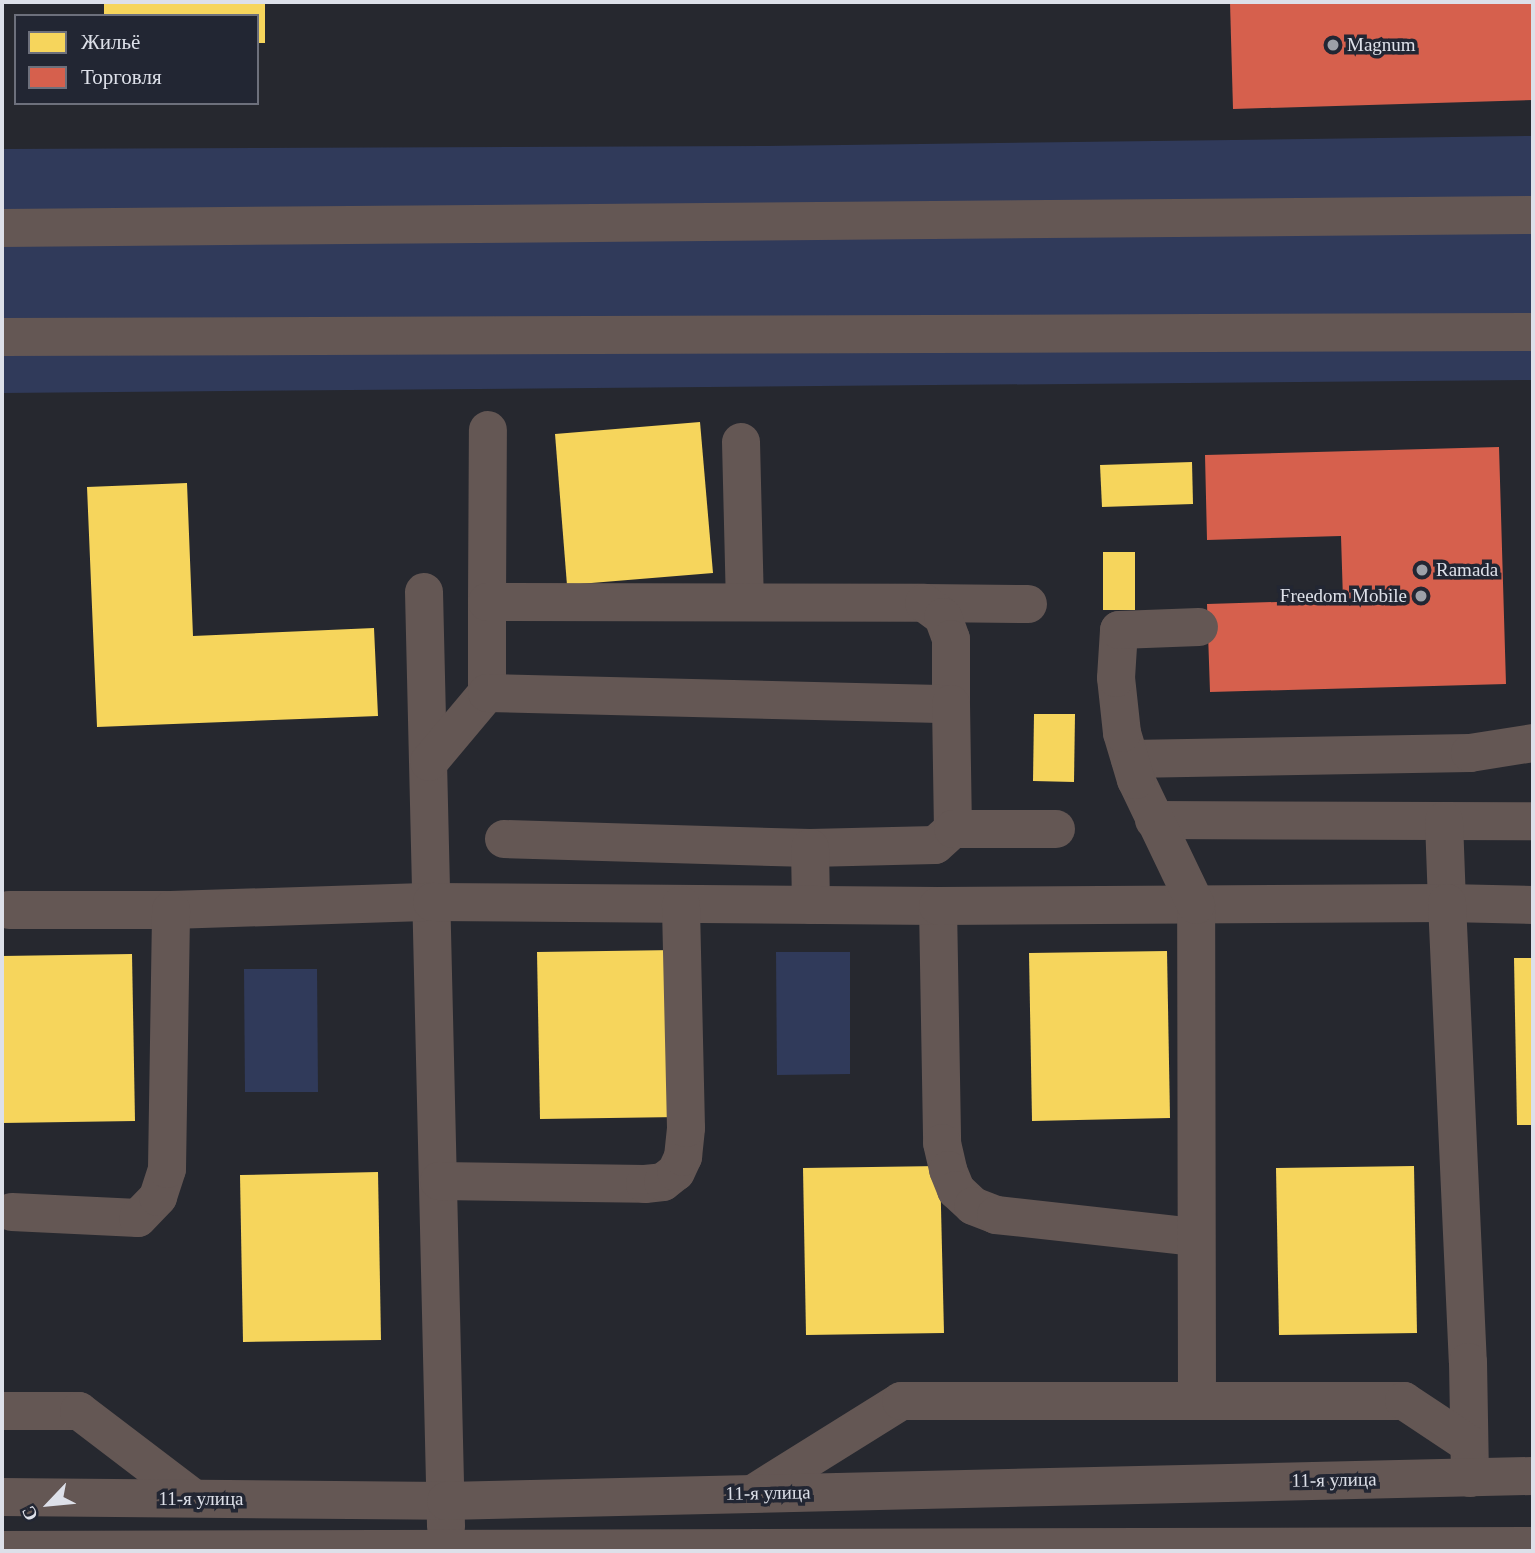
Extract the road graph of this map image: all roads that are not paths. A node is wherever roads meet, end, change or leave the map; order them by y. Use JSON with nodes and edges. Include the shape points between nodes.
{"nodes":[{"id":1,"x":1533,"y":215,"type":"edge"},
{"id":2,"x":2,"y":228,"type":"edge"},
{"id":3,"x":1533,"y":332,"type":"edge"},
{"id":4,"x":2,"y":337,"type":"edge"},
{"id":5,"x":488,"y":430,"type":"dead end"},
{"id":6,"x":741,"y":442,"type":"dead end"},
{"id":7,"x":424,"y":592,"type":"dead end"},
{"id":8,"x":745,"y":601,"type":"junction"},
{"id":9,"x":487,"y":603,"type":"junction"},
{"id":10,"x":924,"y":603,"type":"junction"},
{"id":11,"x":1028,"y":604,"type":"dead end"},
{"id":12,"x":1199,"y":626,"type":"dead end"},
{"id":13,"x":487,"y":694,"type":"junction"},
{"id":14,"x":951,"y":704,"type":"junction"},
{"id":15,"x":1533,"y":743,"type":"edge"},
{"id":16,"x":1129,"y":759,"type":"junction"},
{"id":17,"x":429,"y":762,"type":"junction"},
{"id":18,"x":1154,"y":820,"type":"junction"},
{"id":19,"x":1444,"y":821,"type":"junction"},
{"id":20,"x":1533,"y":821,"type":"edge"},
{"id":21,"x":953,"y":829,"type":"junction"},
{"id":22,"x":1056,"y":829,"type":"dead end"},
{"id":23,"x":504,"y":839,"type":"dead end"},
{"id":24,"x":810,"y":848,"type":"junction"},
{"id":25,"x":432,"y":902,"type":"junction"},
{"id":26,"x":1447,"y":903,"type":"junction"},
{"id":27,"x":681,"y":905,"type":"junction"},
{"id":28,"x":811,"y":905,"type":"junction"},
{"id":29,"x":1196,"y":905,"type":"junction"},
{"id":30,"x":1533,"y":905,"type":"edge"},
{"id":31,"x":938,"y":906,"type":"junction"},
{"id":32,"x":9,"y":910,"type":"dead end"},
{"id":33,"x":171,"y":910,"type":"junction"},
{"id":34,"x":439,"y":1181,"type":"junction"},
{"id":35,"x":12,"y":1212,"type":"dead end"},
{"id":36,"x":1196,"y":1237,"type":"junction"},
{"id":37,"x":1197,"y":1401,"type":"junction"},
{"id":38,"x":2,"y":1411,"type":"edge"},
{"id":39,"x":1469,"y":1461,"type":"junction"},
{"id":40,"x":1533,"y":1476,"type":"edge"},
{"id":41,"x":753,"y":1494,"type":"junction"},
{"id":42,"x":2,"y":1497,"type":"edge"},
{"id":43,"x":193,"y":1499,"type":"junction"},
{"id":44,"x":446,"y":1501,"type":"junction"},
{"id":45,"x":1533,"y":1546,"type":"edge"},
{"id":46,"x":2,"y":1550,"type":"edge"},
{"id":47,"x":185,"y":1550,"type":"edge"},
{"id":48,"x":446,"y":1550,"type":"edge"}],
"edges":[{"from":1,"to":2,"type":"street"},
{"from":3,"to":4,"type":"street"},
{"from":5,"to":9,"type":"street"},
{"from":6,"to":8,"type":"street"},
{"from":7,"to":17,"type":"street"},
{"from":8,"to":9,"type":"street"},
{"from":8,"to":10,"type":"street"},
{"from":9,"to":13,"type":"street"},
{"from":10,"to":11,"type":"street"},
{"from":10,"to":14,"type":"street","via":[[943,617],[951,639]]},
{"from":12,"to":16,"type":"street","via":[[1119,630],[1116,678]]},
{"from":13,"to":14,"type":"street"},
{"from":13,"to":17,"type":"street"},
{"from":14,"to":21,"type":"street"},
{"from":15,"to":16,"type":"street","via":[[1470,753]]},
{"from":16,"to":18,"type":"street"},
{"from":17,"to":25,"type":"street"},
{"from":18,"to":19,"type":"street"},
{"from":18,"to":29,"type":"street"},
{"from":19,"to":20,"type":"street"},
{"from":19,"to":26,"type":"street"},
{"from":21,"to":22,"type":"street"},
{"from":21,"to":24,"type":"street","via":[[935,845]]},
{"from":23,"to":24,"type":"street"},
{"from":24,"to":28,"type":"street"},
{"from":25,"to":27,"type":"street"},
{"from":25,"to":33,"type":"street"},
{"from":25,"to":34,"type":"street"},
{"from":26,"to":29,"type":"street"},
{"from":26,"to":30,"type":"street"},
{"from":26,"to":39,"type":"street"},
{"from":27,"to":28,"type":"street"},
{"from":27,"to":34,"type":"street","via":[[686,1128],[683,1157],[676,1172],[663,1182],[645,1184]]},
{"from":28,"to":31,"type":"street"},
{"from":29,"to":31,"type":"street"},
{"from":29,"to":36,"type":"street"},
{"from":31,"to":36,"type":"street","via":[[942,1143],[956,1190],[973,1206],[996,1215]]},
{"from":32,"to":33,"type":"street"},
{"from":33,"to":35,"type":"street","via":[[167,1169],[158,1197],[138,1218]]},
{"from":34,"to":44,"type":"street"},
{"from":36,"to":37,"type":"street"},
{"from":37,"to":39,"type":"street","via":[[1404,1401]]},
{"from":37,"to":41,"type":"street","via":[[901,1401]]},
{"from":38,"to":43,"type":"street","via":[[79,1411]]},
{"from":39,"to":40,"type":"street","name":"11-я улица"},
{"from":39,"to":41,"type":"street","name":"11-я улица"},
{"from":41,"to":44,"type":"street","name":"11-я улица"},
{"from":42,"to":43,"type":"street","name":"11-я улица"},
{"from":43,"to":44,"type":"street","name":"11-я улица"},
{"from":44,"to":48,"type":"street"},
{"from":45,"to":48,"type":"street"},
{"from":46,"to":47,"type":"street"},
{"from":47,"to":48,"type":"street"}]}
